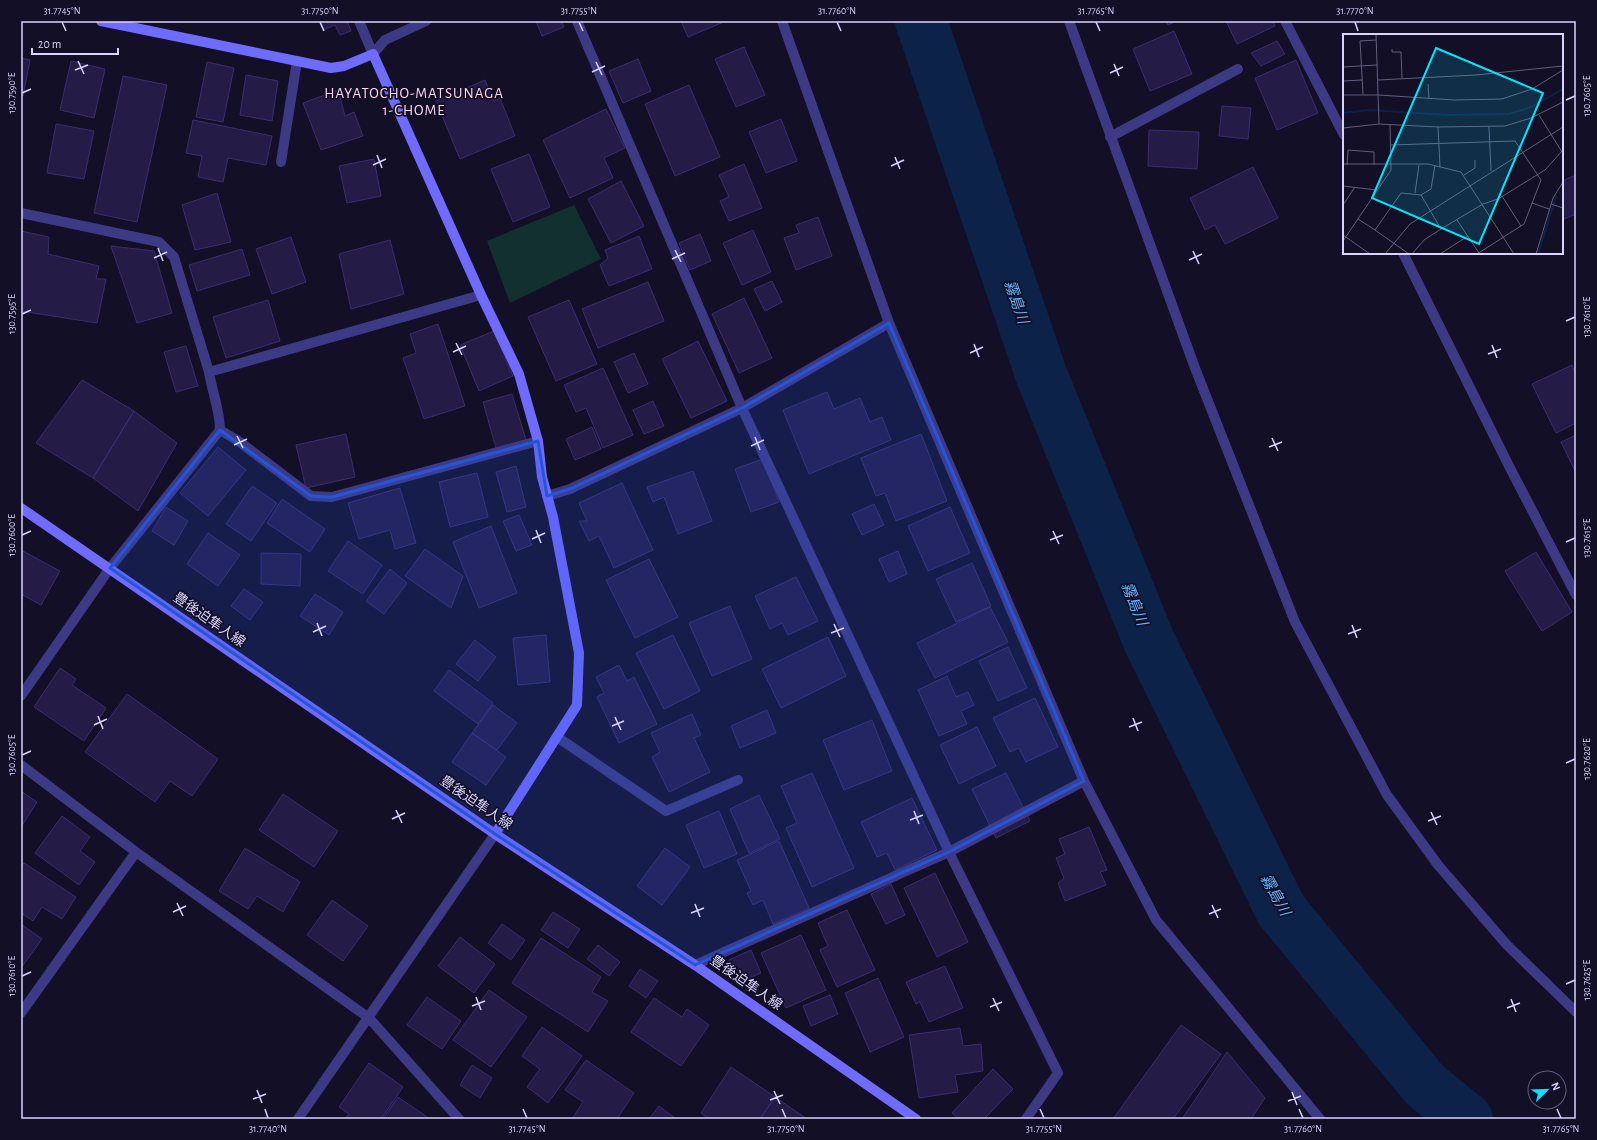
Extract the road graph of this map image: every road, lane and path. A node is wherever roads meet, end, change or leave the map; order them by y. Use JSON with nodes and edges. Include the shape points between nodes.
{"nodes":[{"id":1,"x":101,"y":21,"type":"edge"},
{"id":2,"x":359,"y":21,"type":"edge"},
{"id":3,"x":426,"y":21,"type":"edge"},
{"id":4,"x":577,"y":21,"type":"edge"},
{"id":5,"x":782,"y":21,"type":"edge"},
{"id":6,"x":1069,"y":21,"type":"edge"},
{"id":7,"x":1285,"y":21,"type":"edge"},
{"id":8,"x":372,"y":54,"type":"junction"},
{"id":9,"x":297,"y":61,"type":"junction"},
{"id":10,"x":1238,"y":69,"type":"dead end"},
{"id":11,"x":1343,"y":133,"type":"edge"},
{"id":12,"x":1110,"y":136,"type":"junction"},
{"id":13,"x":281,"y":162,"type":"dead end"},
{"id":14,"x":21,"y":213,"type":"edge"},
{"id":15,"x":1404,"y":254,"type":"edge"},
{"id":16,"x":481,"y":295,"type":"junction"},
{"id":17,"x":889,"y":323,"type":"junction"},
{"id":18,"x":209,"y":372,"type":"junction"},
{"id":19,"x":742,"y":408,"type":"junction"},
{"id":20,"x":220,"y":430,"type":"junction"},
{"id":21,"x":538,"y":442,"type":"junction"},
{"id":22,"x":547,"y":496,"type":"junction"},
{"id":23,"x":21,"y":508,"type":"edge"},
{"id":24,"x":110,"y":568,"type":"junction"},
{"id":25,"x":1576,"y":595,"type":"edge"},
{"id":26,"x":21,"y":696,"type":"edge"},
{"id":27,"x":557,"y":737,"type":"junction"},
{"id":28,"x":21,"y":765,"type":"edge"},
{"id":29,"x":738,"y":780,"type":"dead end"},
{"id":30,"x":1084,"y":781,"type":"junction"},
{"id":31,"x":495,"y":834,"type":"junction"},
{"id":32,"x":136,"y":852,"type":"junction"},
{"id":33,"x":950,"y":852,"type":"junction"},
{"id":34,"x":695,"y":965,"type":"junction"},
{"id":35,"x":22,"y":1009,"type":"edge"},
{"id":36,"x":1576,"y":1012,"type":"edge"},
{"id":37,"x":369,"y":1018,"type":"junction"},
{"id":38,"x":298,"y":1119,"type":"edge"},
{"id":39,"x":459,"y":1119,"type":"edge"},
{"id":40,"x":916,"y":1119,"type":"edge"},
{"id":41,"x":1026,"y":1119,"type":"edge"},
{"id":42,"x":1320,"y":1119,"type":"edge"}],
"edges":[{"from":1,"to":9,"type":"street"},
{"from":2,"to":8,"type":"street"},
{"from":3,"to":8,"type":"street","via":[[385,40]]},
{"from":4,"to":19,"type":"street"},
{"from":5,"to":17,"type":"street"},
{"from":6,"to":12,"type":"street"},
{"from":7,"to":11,"type":"street"},
{"from":8,"to":9,"type":"street","via":[[344,66],[331,68]]},
{"from":8,"to":16,"type":"street"},
{"from":9,"to":13,"type":"street"},
{"from":10,"to":12,"type":"street"},
{"from":12,"to":36,"type":"street","via":[[1195,368],[1295,622],[1387,795],[1438,866],[1507,944]]},
{"from":14,"to":18,"type":"street","via":[[159,242],[174,257]]},
{"from":15,"to":25,"type":"street"},
{"from":16,"to":18,"type":"street"},
{"from":16,"to":21,"type":"street","via":[[519,374]]},
{"from":17,"to":19,"type":"street"},
{"from":17,"to":30,"type":"street"},
{"from":18,"to":20,"type":"street","via":[[220,416]]},
{"from":19,"to":22,"type":"street","via":[[570,489]]},
{"from":19,"to":33,"type":"street"},
{"from":20,"to":21,"type":"street","via":[[311,496],[332,497]]},
{"from":20,"to":24,"type":"street"},
{"from":21,"to":22,"type":"street"},
{"from":22,"to":27,"type":"street","via":[[578,653],[577,705]]},
{"from":23,"to":24,"type":"street","name":"豊後迫隼人線"},
{"from":24,"to":26,"type":"street"},
{"from":24,"to":31,"type":"street","name":"豊後迫隼人線"},
{"from":27,"to":29,"type":"street","via":[[666,811]]},
{"from":27,"to":31,"type":"street"},
{"from":28,"to":32,"type":"street"},
{"from":30,"to":33,"type":"street"},
{"from":30,"to":42,"type":"street","via":[[1156,920]]},
{"from":31,"to":34,"type":"street","name":"豊後迫隼人線"},
{"from":31,"to":37,"type":"street"},
{"from":32,"to":35,"type":"street"},
{"from":32,"to":37,"type":"street"},
{"from":33,"to":34,"type":"street"},
{"from":33,"to":41,"type":"street","via":[[1058,1073]]},
{"from":34,"to":40,"type":"street","name":"豊後迫隼人線"},
{"from":37,"to":38,"type":"street"},
{"from":37,"to":39,"type":"street"}]}
